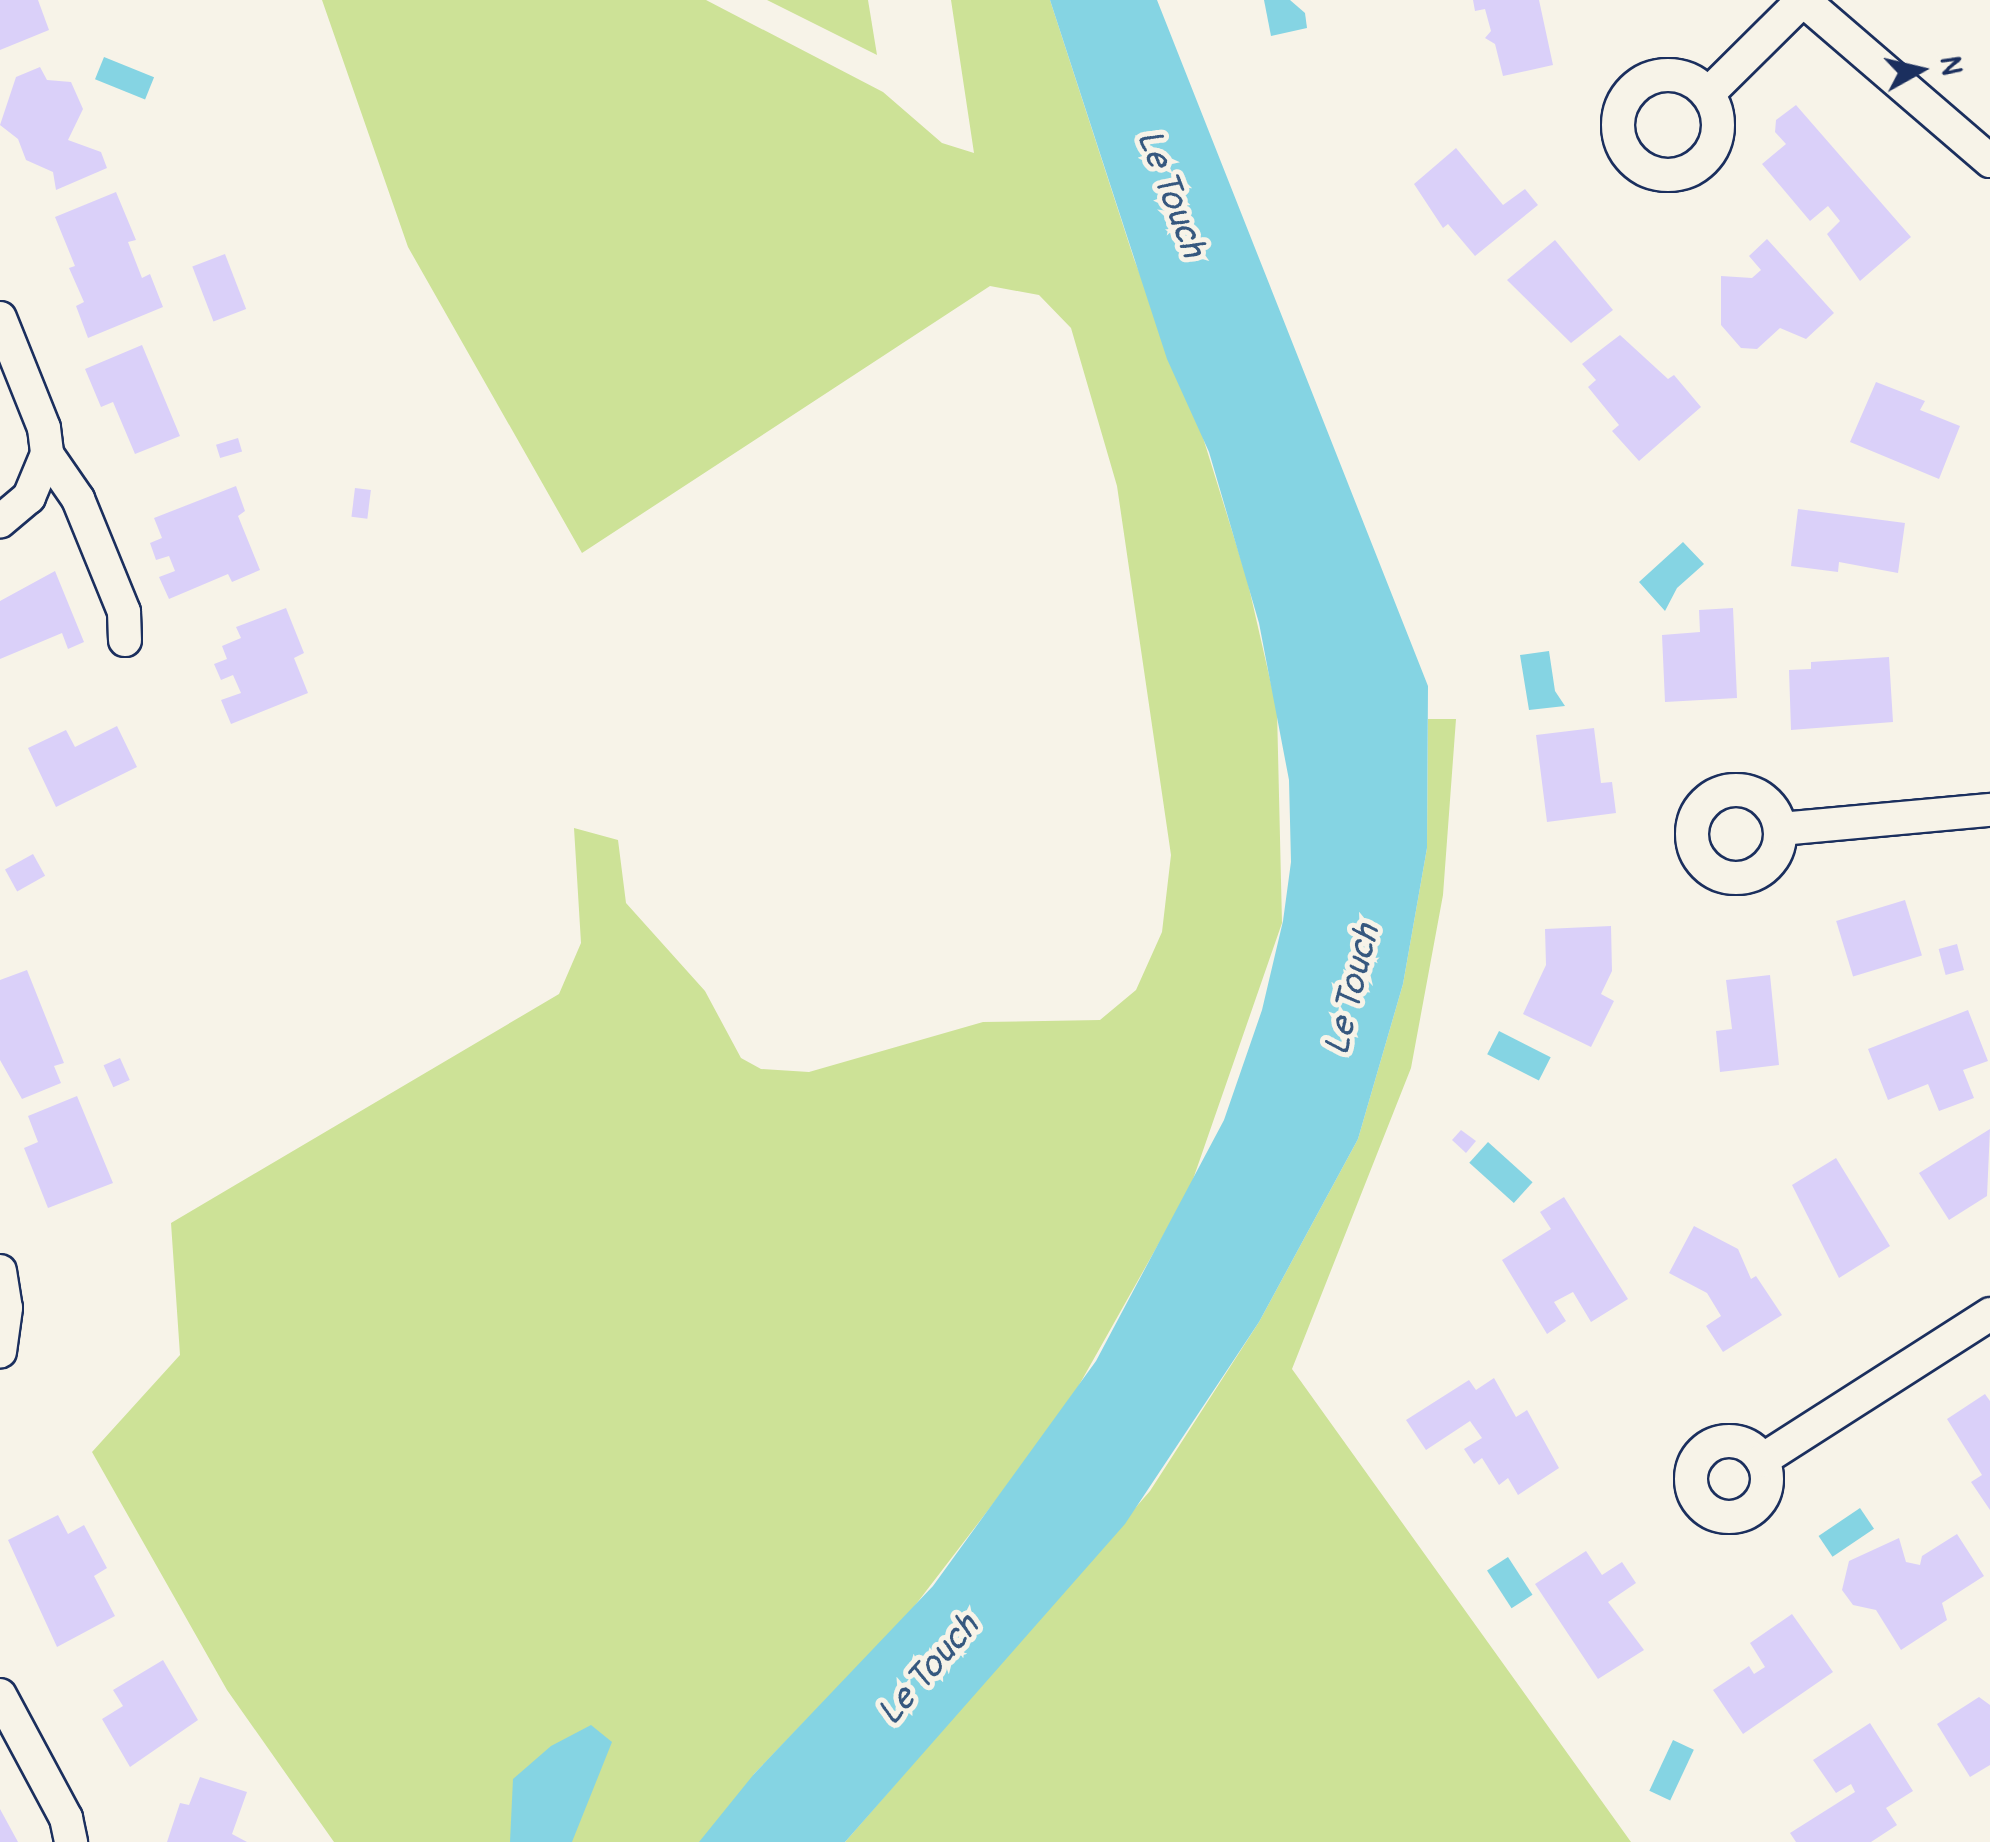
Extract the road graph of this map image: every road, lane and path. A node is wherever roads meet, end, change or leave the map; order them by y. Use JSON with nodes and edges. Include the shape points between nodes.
{"nodes":[{"id":1,"x":1708,"y":94,"type":"dead end"},
{"id":2,"x":1990,"y":161,"type":"edge"},
{"id":3,"x":0,"y":318,"type":"edge"},
{"id":4,"x":47,"y":454,"type":"junction"},
{"id":5,"x":0,"y":521,"type":"edge"},
{"id":6,"x":124,"y":640,"type":"dead end"},
{"id":7,"x":1990,"y":810,"type":"edge"},
{"id":8,"x":1780,"y":830,"type":"dead end"},
{"id":9,"x":0,"y":1270,"type":"edge"},
{"id":10,"x":1990,"y":1314,"type":"edge"},
{"id":11,"x":0,"y":1352,"type":"edge"},
{"id":12,"x":1762,"y":1460,"type":"dead end"},
{"id":13,"x":0,"y":1695,"type":"edge"},
{"id":14,"x":71,"y":1842,"type":"edge"}],
"edges":[{"from":1,"to":2,"type":"street","via":[[1802,0]]},
{"from":3,"to":4,"type":"street","via":[[44,428]]},
{"from":4,"to":5,"type":"street","via":[[29,497]]},
{"from":4,"to":6,"type":"street","via":[[78,499],[124,612]]},
{"from":7,"to":8,"type":"street"},
{"from":9,"to":11,"type":"street","via":[[6,1308]]},
{"from":10,"to":12,"type":"street"},
{"from":13,"to":14,"type":"street","via":[[66,1818]]}]}
